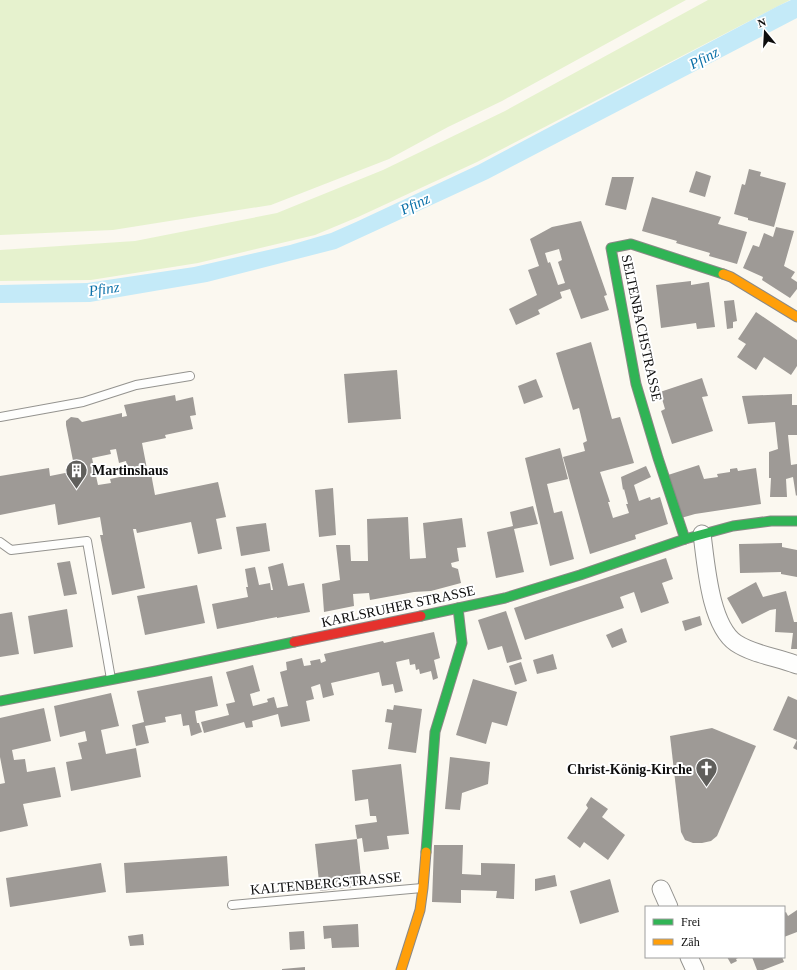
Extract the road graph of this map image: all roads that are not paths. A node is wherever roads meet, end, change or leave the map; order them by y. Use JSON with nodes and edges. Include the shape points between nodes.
{"nodes":[{"id":1,"x":797,"y":317,"type":"edge"},
{"id":2,"x":190,"y":376,"type":"dead end"},
{"id":3,"x":0,"y":417,"type":"edge"},
{"id":4,"x":797,"y":521,"type":"edge"},
{"id":5,"x":702,"y":534,"type":"junction"},
{"id":6,"x":684,"y":539,"type":"junction"},
{"id":7,"x":0,"y":542,"type":"edge"},
{"id":8,"x":458,"y":608,"type":"junction"},
{"id":9,"x":797,"y":665,"type":"edge"},
{"id":10,"x":112,"y":679,"type":"junction"},
{"id":11,"x":0,"y":702,"type":"edge"},
{"id":12,"x":423,"y":888,"type":"junction"},
{"id":13,"x":661,"y":889,"type":"dead end"},
{"id":14,"x":232,"y":905,"type":"dead end"},
{"id":15,"x":669,"y":906,"type":"edge"},
{"id":16,"x":689,"y":958,"type":"edge"},
{"id":17,"x":401,"y":970,"type":"edge"},
{"id":18,"x":695,"y":970,"type":"edge"}],
"edges":[{"from":1,"to":6,"type":"street","name":"SELTENBACHSTRASSE","via":[[731,277],[631,244],[611,248],[636,384]]},
{"from":2,"to":3,"type":"lane","via":[[136,385],[83,402]]},
{"from":4,"to":5,"type":"street","name":"KARLSRUHER STRASSE","via":[[733,526]]},
{"from":5,"to":6,"type":"street","name":"KARLSRUHER STRASSE"},
{"from":5,"to":9,"type":"street","via":[[712,599],[726,634],[736,643],[752,651]]},
{"from":6,"to":8,"type":"street","name":"KARLSRUHER STRASSE","via":[[580,576],[505,598]]},
{"from":7,"to":10,"type":"lane","via":[[11,550],[87,541]]},
{"from":8,"to":10,"type":"street","name":"KARLSRUHER STRASSE"},
{"from":8,"to":12,"type":"street","name":"KALTENBERGSTRASSE","via":[[462,643],[435,732]]},
{"from":10,"to":11,"type":"street","name":"KARLSRUHER STRASSE"},
{"from":12,"to":14,"type":"lane","name":"KALTENBERGSTRASSE"},
{"from":12,"to":17,"type":"street","name":"KALTENBERGSTRASSE","via":[[420,910]]},
{"from":13,"to":15,"type":"street"},
{"from":16,"to":18,"type":"street"}]}
